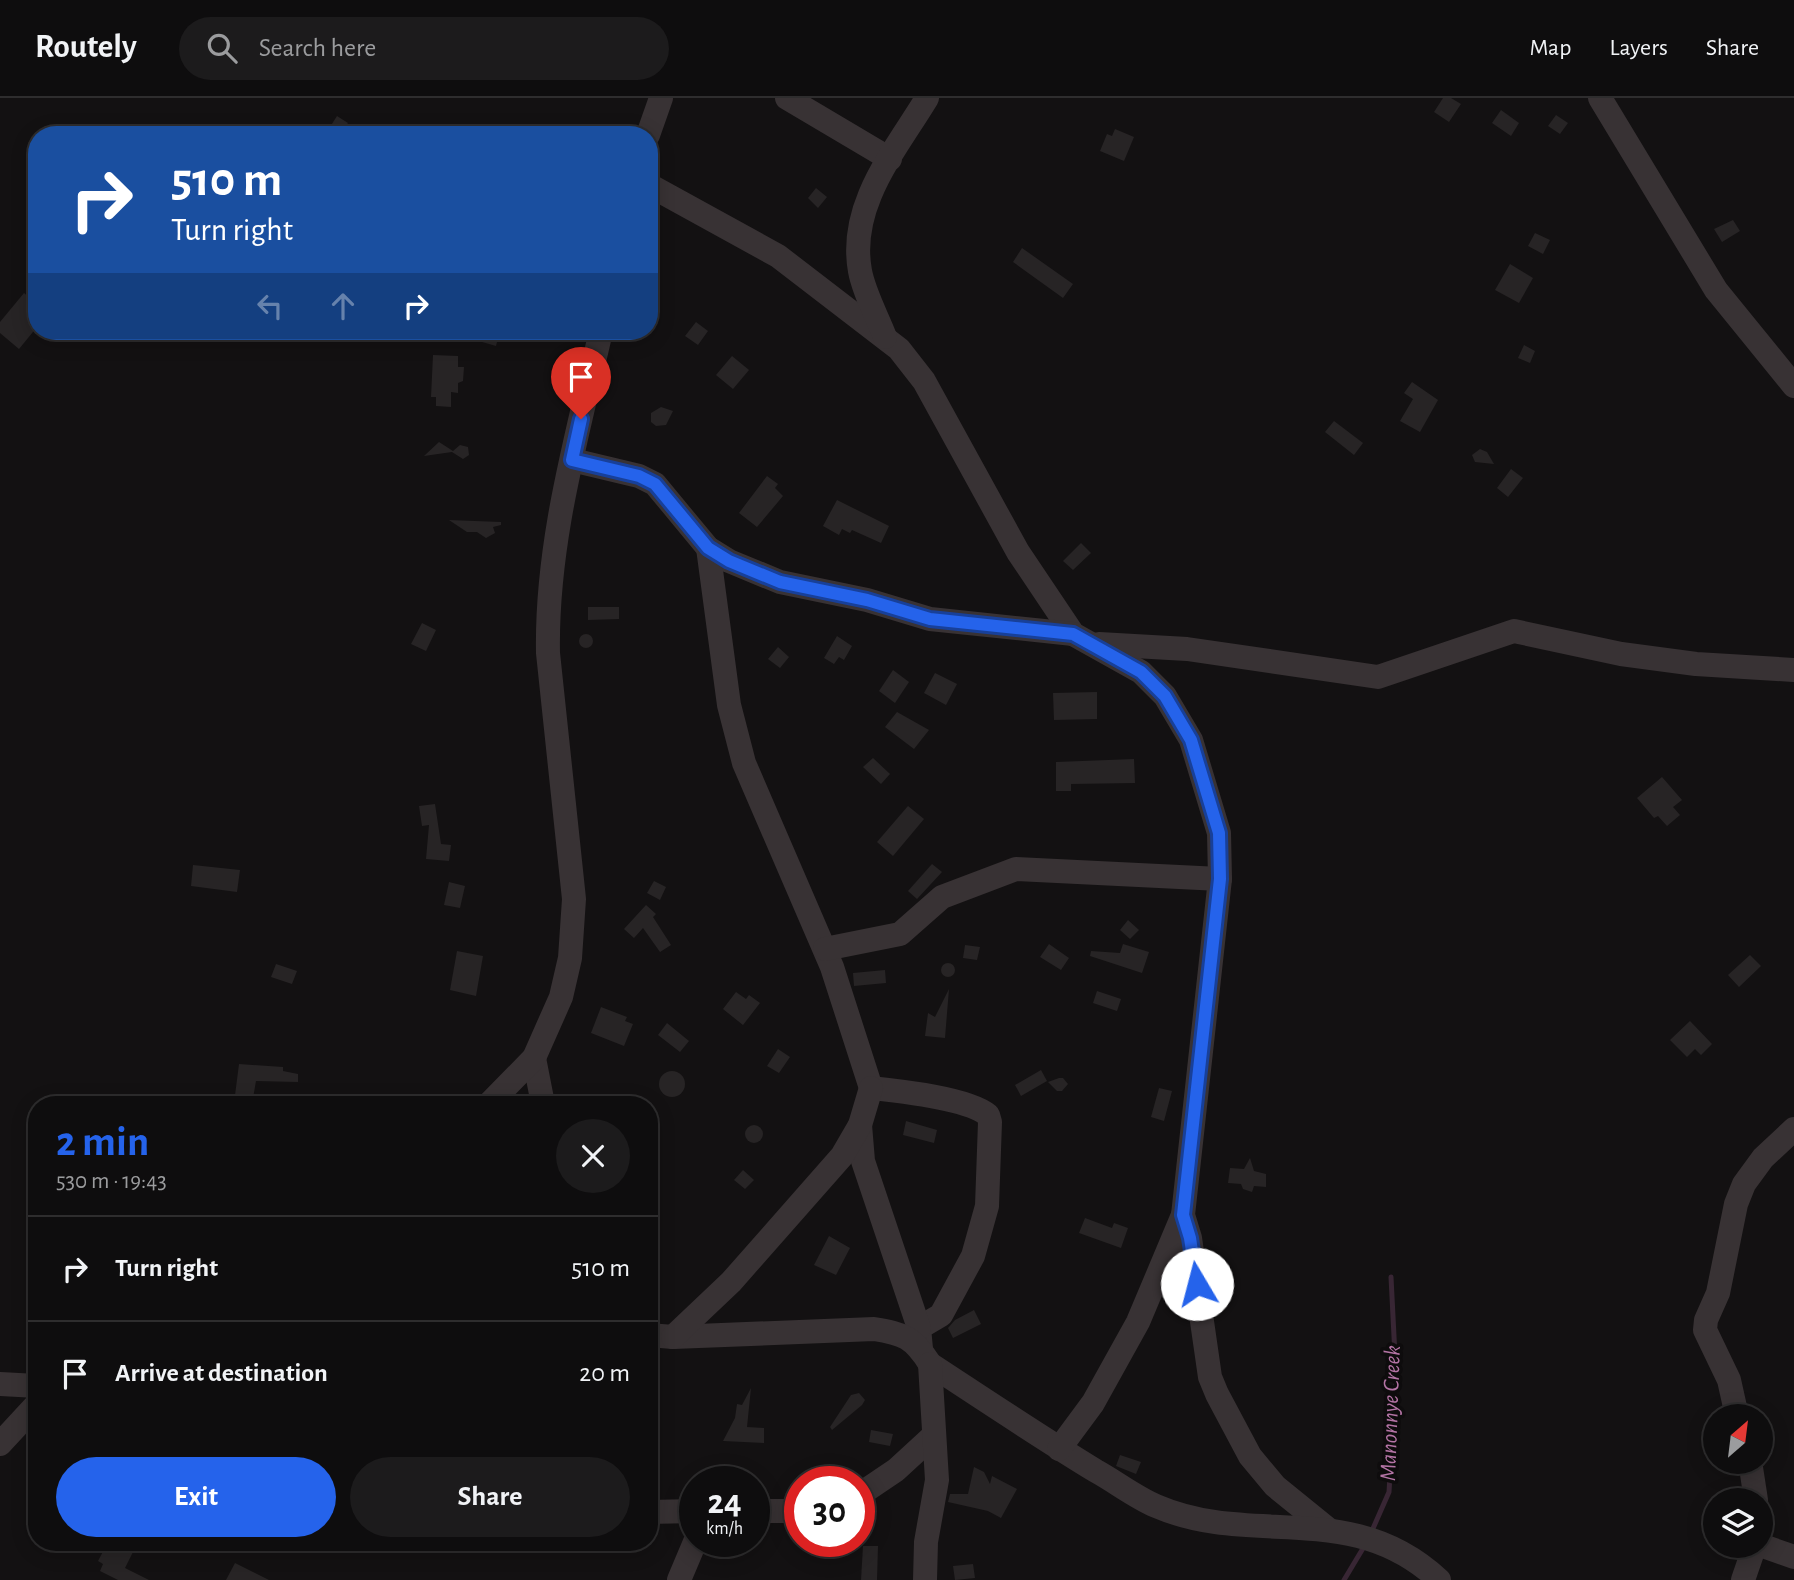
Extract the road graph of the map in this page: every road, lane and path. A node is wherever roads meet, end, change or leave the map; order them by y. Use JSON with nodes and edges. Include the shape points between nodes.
{"nodes":[{"id":1,"x":661,"y":98,"type":"edge"},
{"id":2,"x":787,"y":98,"type":"edge"},
{"id":3,"x":927,"y":98,"type":"edge"},
{"id":4,"x":1600,"y":98,"type":"edge"},
{"id":5,"x":651,"y":126,"type":"edge"},
{"id":6,"x":890,"y":159,"type":"junction"},
{"id":7,"x":658,"y":190,"type":"edge"},
{"id":8,"x":885,"y":338,"type":"junction"},
{"id":9,"x":599,"y":340,"type":"edge"},
{"id":10,"x":1794,"y":386,"type":"edge"},
{"id":11,"x":572,"y":460,"type":"junction"},
{"id":12,"x":708,"y":548,"type":"junction"},
{"id":13,"x":1082,"y":639,"type":"junction"},
{"id":14,"x":1794,"y":670,"type":"edge"},
{"id":15,"x":1220,"y":879,"type":"junction"},
{"id":16,"x":825,"y":949,"type":"junction"},
{"id":17,"x":534,"y":1058,"type":"junction"},
{"id":18,"x":872,"y":1088,"type":"junction"},
{"id":19,"x":497,"y":1096,"type":"edge"},
{"id":20,"x":541,"y":1096,"type":"edge"},
{"id":21,"x":860,"y":1125,"type":"junction"},
{"id":22,"x":1794,"y":1129,"type":"edge"},
{"id":23,"x":1183,"y":1215,"type":"junction"},
{"id":24,"x":661,"y":1336,"type":"edge"},
{"id":25,"x":923,"y":1347,"type":"junction"},
{"id":26,"x":0,"y":1384,"type":"edge"},
{"id":27,"x":28,"y":1386,"type":"edge"},
{"id":28,"x":1734,"y":1404,"type":"edge"},
{"id":29,"x":28,"y":1414,"type":"edge"},
{"id":30,"x":933,"y":1436,"type":"junction"},
{"id":31,"x":0,"y":1444,"type":"edge"},
{"id":32,"x":1059,"y":1449,"type":"junction"},
{"id":33,"x":875,"y":1484,"type":"edge"},
{"id":34,"x":658,"y":1511,"type":"edge"},
{"id":35,"x":679,"y":1511,"type":"edge"},
{"id":36,"x":1328,"y":1530,"type":"junction"},
{"id":37,"x":1773,"y":1550,"type":"edge"},
{"id":38,"x":688,"y":1557,"type":"edge"},
{"id":39,"x":1794,"y":1557,"type":"edge"},
{"id":40,"x":1752,"y":1558,"type":"edge"},
{"id":41,"x":678,"y":1580,"type":"edge"},
{"id":42,"x":925,"y":1580,"type":"edge"},
{"id":43,"x":1439,"y":1580,"type":"edge"},
{"id":44,"x":1743,"y":1580,"type":"edge"}],
"edges":[{"from":1,"to":5,"type":"street"},
{"from":2,"to":6,"type":"street"},
{"from":3,"to":6,"type":"street"},
{"from":4,"to":10,"type":"street","via":[[1716,290]]},
{"from":6,"to":8,"type":"street","via":[[869,192],[859,231],[860,272]]},
{"from":7,"to":8,"type":"street","via":[[778,256]]},
{"from":8,"to":13,"type":"street","via":[[924,381],[1018,552]]},
{"from":9,"to":11,"type":"street"},
{"from":11,"to":12,"type":"street","via":[[655,484]]},
{"from":11,"to":17,"type":"street","via":[[550,570],[547,612],[574,923],[561,997]]},
{"from":12,"to":13,"type":"street","via":[[780,582],[930,619]]},
{"from":12,"to":16,"type":"street","via":[[729,705],[744,763]]},
{"from":13,"to":14,"type":"street","via":[[1378,677],[1514,631],[1633,656]]},
{"from":13,"to":15,"type":"street","via":[[1141,672],[1165,696],[1191,740],[1219,833]]},
{"from":15,"to":16,"type":"street","via":[[1016,869],[942,897],[900,933]]},
{"from":15,"to":23,"type":"street"},
{"from":16,"to":18,"type":"street"},
{"from":17,"to":19,"type":"street"},
{"from":17,"to":20,"type":"street"},
{"from":18,"to":21,"type":"street"},
{"from":18,"to":25,"type":"street","via":[[913,1092],[978,1109],[990,1122],[987,1206],[973,1256]]},
{"from":21,"to":24,"type":"street","via":[[842,1156],[731,1282]]},
{"from":21,"to":25,"type":"street","via":[[863,1161]]},
{"from":22,"to":28,"type":"street","via":[[1744,1184],[1718,1293],[1706,1320],[1705,1331],[1729,1380]]},
{"from":23,"to":32,"type":"street","via":[[1138,1322],[1093,1403]]},
{"from":23,"to":36,"type":"street","via":[[1210,1377],[1217,1394],[1250,1456],[1275,1486]]},
{"from":24,"to":25,"type":"street","via":[[874,1329],[903,1334]]},
{"from":25,"to":30,"type":"street","via":[[934,1399]]},
{"from":25,"to":32,"type":"street"},
{"from":26,"to":27,"type":"street"},
{"from":29,"to":31,"type":"street"},
{"from":30,"to":33,"type":"street"},
{"from":30,"to":42,"type":"street","via":[[937,1480],[926,1542]]},
{"from":32,"to":36,"type":"street","via":[[1167,1509],[1199,1519]]},
{"from":34,"to":35,"type":"street"},
{"from":36,"to":43,"type":"street","via":[[1385,1542]]},
{"from":37,"to":39,"type":"street"},
{"from":38,"to":41,"type":"street"},
{"from":40,"to":44,"type":"street"}]}
